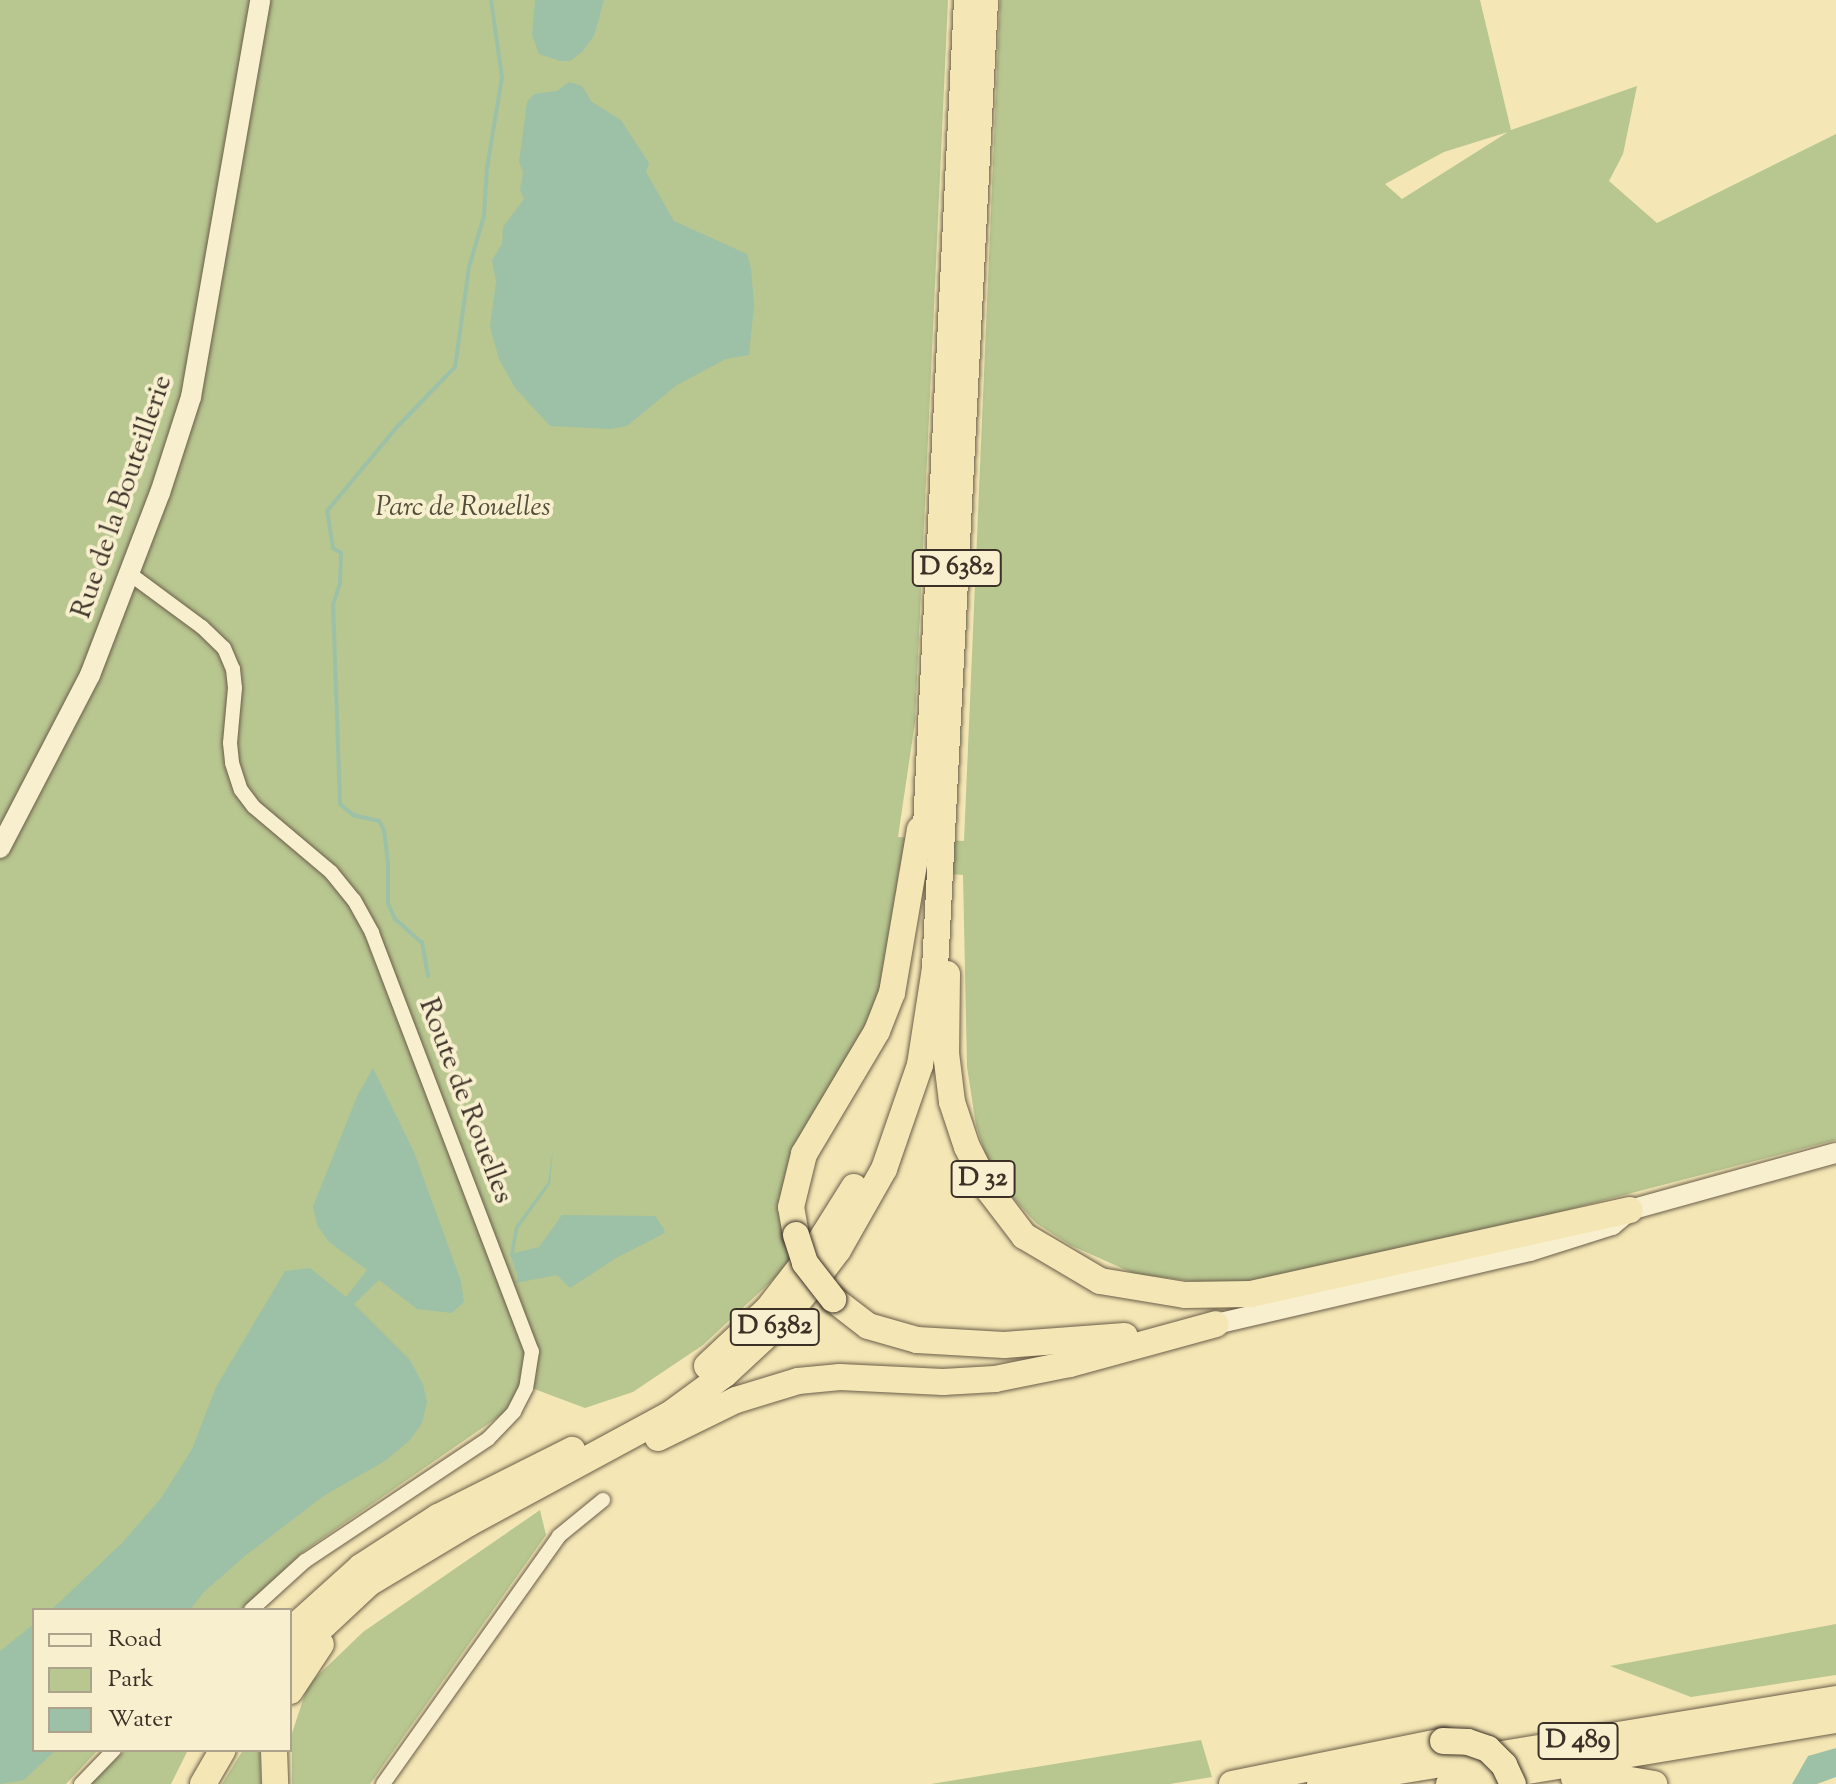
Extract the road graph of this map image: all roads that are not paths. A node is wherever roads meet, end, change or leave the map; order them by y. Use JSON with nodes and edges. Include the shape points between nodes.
{"nodes":[{"id":1,"x":260,"y":0,"type":"edge"},
{"id":2,"x":967,"y":0,"type":"edge"},
{"id":3,"x":985,"y":0,"type":"edge"},
{"id":4,"x":130,"y":574,"type":"junction"},
{"id":5,"x":938,"y":774,"type":"junction"},
{"id":6,"x":0,"y":848,"type":"edge"},
{"id":7,"x":1836,"y":1153,"type":"edge"},
{"id":8,"x":1630,"y":1210,"type":"junction"},
{"id":9,"x":1216,"y":1324,"type":"junction"},
{"id":10,"x":603,"y":1500,"type":"dead end"},
{"id":11,"x":463,"y":1526,"type":"junction"},
{"id":12,"x":253,"y":1608,"type":"edge"},
{"id":13,"x":292,"y":1629,"type":"edge"},
{"id":14,"x":292,"y":1655,"type":"edge"},
{"id":15,"x":292,"y":1688,"type":"edge"},
{"id":16,"x":1836,"y":1699,"type":"edge"},
{"id":17,"x":1836,"y":1720,"type":"edge"},
{"id":18,"x":112,"y":1752,"type":"edge"},
{"id":19,"x":202,"y":1752,"type":"edge"},
{"id":20,"x":222,"y":1752,"type":"edge"},
{"id":21,"x":274,"y":1752,"type":"edge"},
{"id":22,"x":81,"y":1784,"type":"edge"},
{"id":23,"x":185,"y":1784,"type":"edge"},
{"id":24,"x":203,"y":1784,"type":"edge"},
{"id":25,"x":275,"y":1784,"type":"edge"},
{"id":26,"x":383,"y":1784,"type":"edge"},
{"id":27,"x":1232,"y":1784,"type":"edge"},
{"id":28,"x":1320,"y":1784,"type":"edge"},
{"id":29,"x":1449,"y":1784,"type":"edge"},
{"id":30,"x":1513,"y":1784,"type":"edge"},
{"id":31,"x":1526,"y":1784,"type":"edge"},
{"id":32,"x":1654,"y":1784,"type":"edge"}],
"edges":[{"from":1,"to":4,"type":"street","name":"Rue de la Bouteillerie","via":[[191,397]]},
{"from":2,"to":5,"type":"highway","number":"D 6382"},
{"from":3,"to":5,"type":"highway","number":"D 6382"},
{"from":4,"to":6,"type":"street","name":"Rue de la Bouteillerie","via":[[72,713]]},
{"from":4,"to":12,"type":"street","name":"Route de Rouelles","via":[[224,648],[233,669],[231,753],[241,790],[331,872],[372,933],[532,1351],[526,1388],[514,1412],[488,1439],[305,1561]]},
{"from":5,"to":8,"type":"highway","number":"D 32","via":[[952,1102],[989,1190],[1024,1236],[1061,1260],[1100,1281],[1136,1288],[1185,1295],[1251,1294]]},
{"from":5,"to":9,"type":"highway","number":"D 32","bridge":true,"via":[[892,993],[877,1031],[804,1154],[791,1207],[805,1263],[833,1299],[868,1326],[917,1340],[1052,1344]]},
{"from":5,"to":11,"type":"highway","number":"D 6382","via":[[935,968],[920,1065],[884,1169],[838,1250],[781,1322],[714,1382],[631,1436]]},
{"from":5,"to":13,"type":"highway","number":"D 6382","via":[[903,1064],[868,1162],[802,1265],[768,1309],[710,1364],[660,1400],[438,1517],[361,1567]]},
{"from":7,"to":8,"type":"street","number":"D 32"},
{"from":8,"to":9,"type":"street","number":"D 32","via":[[1612,1225],[1574,1239]]},
{"from":9,"to":11,"type":"highway","via":[[995,1379],[840,1377],[775,1386]]},
{"from":10,"to":26,"type":"street","via":[[559,1536]]},
{"from":11,"to":14,"type":"highway","number":"D 6382","via":[[369,1583]]},
{"from":11,"to":15,"type":"highway","via":[[323,1641]]},
{"from":16,"to":28,"type":"highway","number":"D 489"},
{"from":17,"to":29,"type":"highway","number":"D 489"},
{"from":18,"to":22,"type":"street"},
{"from":19,"to":23,"type":"highway"},
{"from":20,"to":24,"type":"highway"},
{"from":21,"to":25,"type":"highway"},
{"from":27,"to":30,"type":"highway","bridge":true,"via":[[1443,1741],[1488,1749]]},
{"from":31,"to":32,"type":"highway","via":[[1601,1775]]}]}
